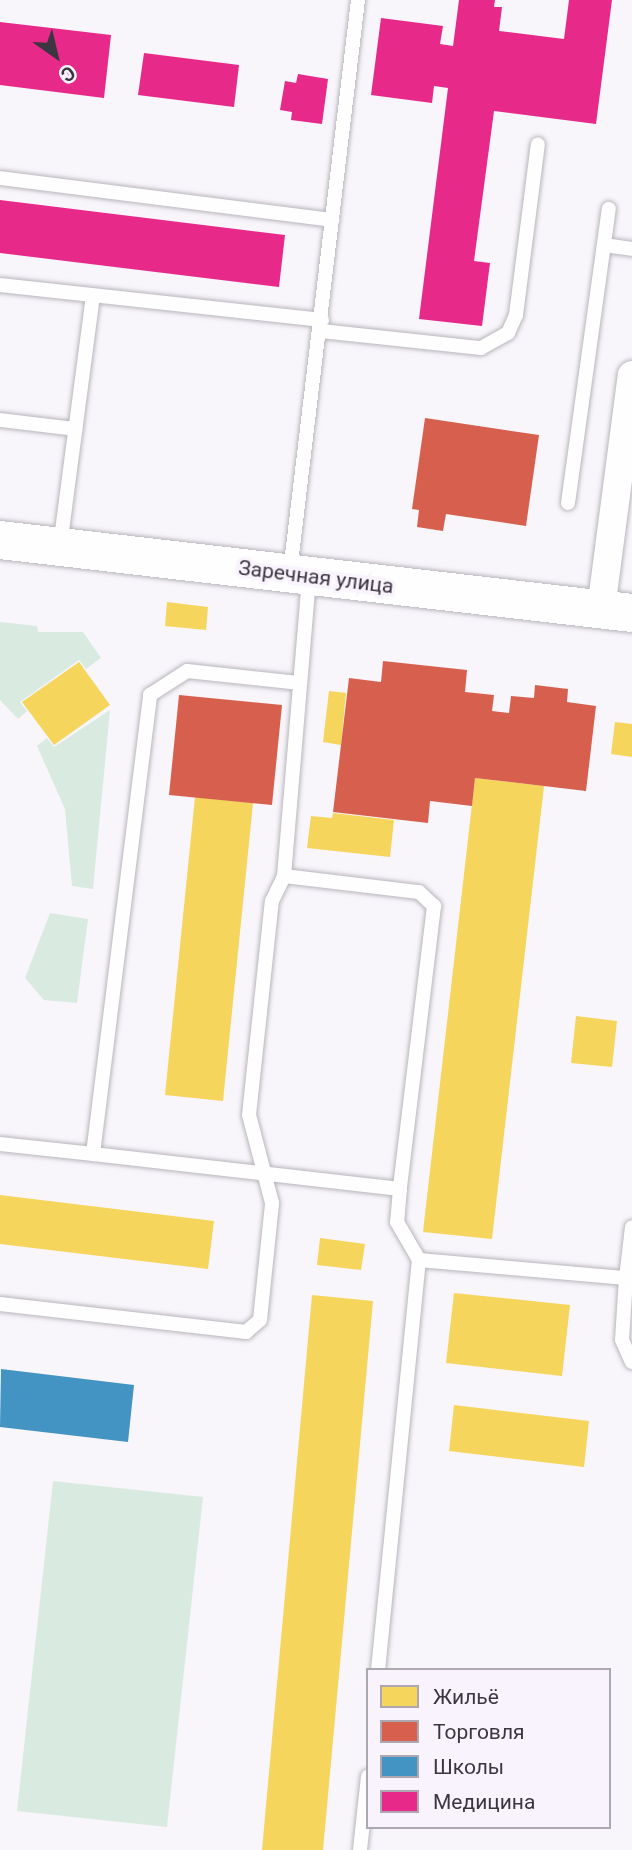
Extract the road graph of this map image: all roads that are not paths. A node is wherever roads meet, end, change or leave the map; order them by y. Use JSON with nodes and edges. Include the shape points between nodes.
{"nodes":[{"id":1,"x":358,"y":0,"type":"edge"},
{"id":2,"x":538,"y":144,"type":"dead end"},
{"id":3,"x":0,"y":178,"type":"edge"},
{"id":4,"x":609,"y":209,"type":"dead end"},
{"id":5,"x":332,"y":220,"type":"junction"},
{"id":6,"x":604,"y":245,"type":"junction"},
{"id":7,"x":632,"y":249,"type":"edge"},
{"id":8,"x":0,"y":285,"type":"edge"},
{"id":9,"x":93,"y":296,"type":"junction"},
{"id":10,"x":321,"y":326,"type":"junction"},
{"id":11,"x":631,"y":390,"type":"edge"},
{"id":12,"x":0,"y":420,"type":"edge"},
{"id":13,"x":75,"y":429,"type":"junction"},
{"id":14,"x":568,"y":503,"type":"dead end"},
{"id":15,"x":0,"y":540,"type":"edge"},
{"id":16,"x":59,"y":547,"type":"junction"},
{"id":17,"x":300,"y":575,"type":"junction"},
{"id":18,"x":616,"y":611,"type":"edge"},
{"id":19,"x":300,"y":682,"type":"junction"},
{"id":20,"x":284,"y":876,"type":"junction"},
{"id":21,"x":0,"y":1144,"type":"edge"},
{"id":22,"x":93,"y":1154,"type":"junction"},
{"id":23,"x":266,"y":1175,"type":"junction"},
{"id":24,"x":400,"y":1189,"type":"junction"},
{"id":25,"x":632,"y":1227,"type":"edge"},
{"id":26,"x":419,"y":1260,"type":"junction"},
{"id":27,"x":626,"y":1278,"type":"junction"},
{"id":28,"x":0,"y":1304,"type":"edge"},
{"id":29,"x":632,"y":1362,"type":"edge"},
{"id":30,"x":378,"y":1668,"type":"edge"},
{"id":31,"x":366,"y":1794,"type":"edge"},
{"id":32,"x":360,"y":1850,"type":"edge"}],
"edges":[{"from":1,"to":5,"type":"lane"},
{"from":2,"to":10,"type":"lane","via":[[516,315],[501,339],[481,348]]},
{"from":3,"to":5,"type":"lane"},
{"from":4,"to":6,"type":"lane"},
{"from":5,"to":10,"type":"lane"},
{"from":6,"to":7,"type":"lane"},
{"from":6,"to":14,"type":"lane"},
{"from":8,"to":9,"type":"lane"},
{"from":9,"to":10,"type":"lane"},
{"from":9,"to":13,"type":"lane"},
{"from":10,"to":17,"type":"lane"},
{"from":11,"to":18,"type":"street"},
{"from":12,"to":13,"type":"lane"},
{"from":13,"to":16,"type":"lane"},
{"from":15,"to":16,"type":"main road","name":"Заречная улица"},
{"from":16,"to":17,"type":"main road","name":"Заречная улица"},
{"from":17,"to":18,"type":"main road","name":"Заречная улица"},
{"from":17,"to":19,"type":"lane"},
{"from":19,"to":20,"type":"lane"},
{"from":19,"to":22,"type":"lane","via":[[187,671],[150,695]]},
{"from":20,"to":23,"type":"lane","via":[[272,901],[248,1115]]},
{"from":20,"to":24,"type":"lane","via":[[419,892],[434,906]]},
{"from":21,"to":22,"type":"lane"},
{"from":22,"to":23,"type":"lane"},
{"from":23,"to":24,"type":"lane"},
{"from":23,"to":28,"type":"lane","via":[[272,1203],[260,1320],[246,1332]]},
{"from":24,"to":26,"type":"lane","via":[[397,1222]]},
{"from":25,"to":27,"type":"lane"},
{"from":26,"to":27,"type":"lane"},
{"from":26,"to":30,"type":"lane"},
{"from":27,"to":29,"type":"lane","via":[[622,1340]]},
{"from":31,"to":32,"type":"lane"}]}
